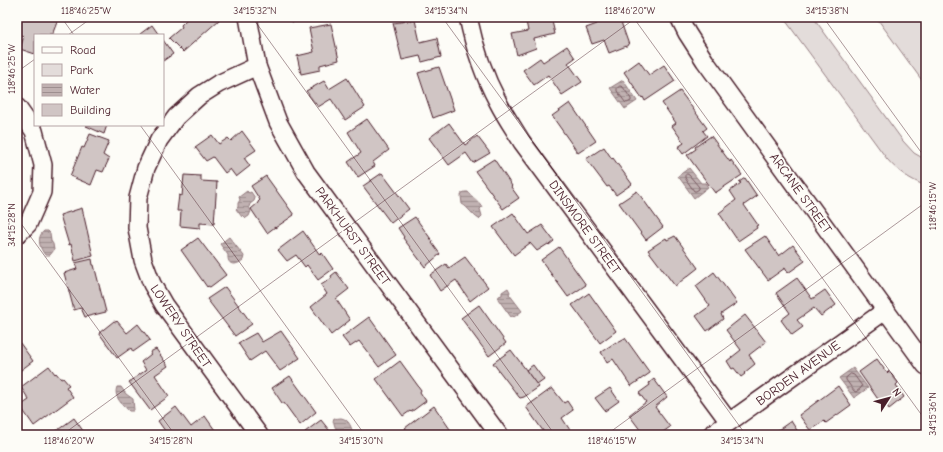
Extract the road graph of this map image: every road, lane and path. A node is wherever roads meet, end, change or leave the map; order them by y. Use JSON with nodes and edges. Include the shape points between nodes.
{"nodes":[{"id":1,"x":248,"y":17,"type":"edge"},
{"id":2,"x":468,"y":17,"type":"edge"},
{"id":3,"x":679,"y":17,"type":"edge"},
{"id":4,"x":257,"y":66,"type":"junction"},
{"id":5,"x":17,"y":107,"type":"edge"},
{"id":6,"x":17,"y":234,"type":"edge"},
{"id":7,"x":886,"y":310,"type":"junction"},
{"id":8,"x":926,"y":366,"type":"edge"},
{"id":9,"x":729,"y":422,"type":"junction"},
{"id":10,"x":260,"y":435,"type":"edge"},
{"id":11,"x":499,"y":435,"type":"edge"},
{"id":12,"x":711,"y":435,"type":"edge"}],
"edges":[{"from":1,"to":4,"type":"street","name":"PARKHURST STREET"},
{"from":2,"to":9,"type":"street","name":"DINSMORE STREET","via":[[482,66],[498,102],[522,142]]},
{"from":3,"to":7,"type":"street","name":"ARCANE STREET","via":[[704,61]]},
{"from":4,"to":10,"type":"street","name":"LOWERY STREET","via":[[199,96],[176,117],[158,140],[146,168],[138,198],[137,228],[143,260],[164,305]]},
{"from":4,"to":11,"type":"street","name":"PARKHURST STREET","via":[[278,122],[306,172]]},
{"from":5,"to":6,"type":"street","via":[[34,131],[43,165],[42,192],[28,224]]},
{"from":7,"to":8,"type":"street","name":"ARCANE STREET"},
{"from":7,"to":9,"type":"street","name":"BORDEN AVENUE"},
{"from":9,"to":12,"type":"street","name":"BORDEN AVENUE"}]}
